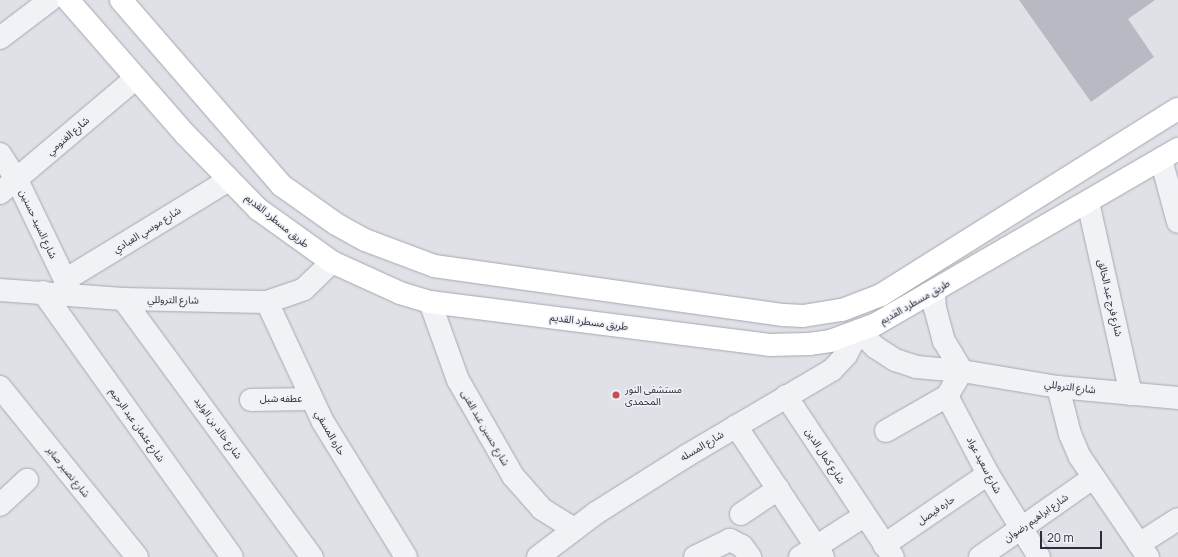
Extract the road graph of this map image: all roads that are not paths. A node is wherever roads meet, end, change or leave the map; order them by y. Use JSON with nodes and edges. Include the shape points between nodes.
{"nodes":[{"id":1,"x":50,"y":0,"type":"edge"},
{"id":2,"x":68,"y":0,"type":"edge"},
{"id":3,"x":121,"y":0,"type":"edge"},
{"id":4,"x":0,"y":38,"type":"edge"},
{"id":5,"x":135,"y":78,"type":"junction"},
{"id":6,"x":1178,"y":108,"type":"edge"},
{"id":7,"x":0,"y":154,"type":"edge"},
{"id":8,"x":1170,"y":154,"type":"edge"},
{"id":9,"x":229,"y":180,"type":"junction"},
{"id":10,"x":9,"y":186,"type":"edge"},
{"id":11,"x":1088,"y":202,"type":"junction"},
{"id":12,"x":1178,"y":222,"type":"edge"},
{"id":13,"x":332,"y":262,"type":"junction"},
{"id":14,"x":69,"y":287,"type":"junction"},
{"id":15,"x":0,"y":290,"type":"edge"},
{"id":16,"x":934,"y":291,"type":"junction"},
{"id":17,"x":43,"y":292,"type":"junction"},
{"id":18,"x":123,"y":299,"type":"junction"},
{"id":19,"x":267,"y":302,"type":"junction"},
{"id":20,"x":430,"y":302,"type":"junction"},
{"id":21,"x":859,"y":331,"type":"junction"},
{"id":22,"x":962,"y":371,"type":"junction"},
{"id":23,"x":0,"y":387,"type":"edge"},
{"id":24,"x":1058,"y":387,"type":"junction"},
{"id":25,"x":1131,"y":394,"type":"junction"},
{"id":26,"x":786,"y":396,"type":"junction"},
{"id":27,"x":947,"y":396,"type":"junction"},
{"id":28,"x":1178,"y":398,"type":"edge"},
{"id":29,"x":311,"y":399,"type":"junction"},
{"id":30,"x":251,"y":400,"type":"dead end"},
{"id":31,"x":736,"y":426,"type":"junction"},
{"id":32,"x":886,"y":431,"type":"dead end"},
{"id":33,"x":988,"y":474,"type":"junction"},
{"id":34,"x":1093,"y":478,"type":"junction"},
{"id":35,"x":27,"y":480,"type":"dead end"},
{"id":36,"x":778,"y":489,"type":"junction"},
{"id":37,"x":0,"y":505,"type":"edge"},
{"id":38,"x":741,"y":514,"type":"dead end"},
{"id":39,"x":864,"y":516,"type":"junction"},
{"id":40,"x":1178,"y":519,"type":"edge"},
{"id":41,"x":574,"y":529,"type":"junction"},
{"id":42,"x":1020,"y":529,"type":"junction"},
{"id":43,"x":889,"y":551,"type":"edge"},
{"id":44,"x":1144,"y":551,"type":"edge"},
{"id":45,"x":813,"y":553,"type":"edge"},
{"id":46,"x":137,"y":557,"type":"edge"},
{"id":47,"x":232,"y":557,"type":"edge"},
{"id":48,"x":312,"y":557,"type":"edge"},
{"id":49,"x":406,"y":557,"type":"edge"},
{"id":50,"x":538,"y":557,"type":"edge"},
{"id":51,"x":695,"y":557,"type":"edge"},
{"id":52,"x":750,"y":557,"type":"edge"},
{"id":53,"x":980,"y":557,"type":"edge"},
{"id":54,"x":1039,"y":557,"type":"edge"}],
"edges":[{"from":1,"to":4,"type":"street"},
{"from":2,"to":5,"type":"main road","name":"طريق مسطرد القديم"},
{"from":3,"to":6,"type":"main road","via":[[281,185],[336,224],[365,240],[434,266],[784,315],[803,316],[842,310],[881,295]]},
{"from":5,"to":9,"type":"main road","name":"طريق مسطرد القديم"},
{"from":5,"to":10,"type":"street","name":"شارع الغنومي"},
{"from":7,"to":10,"type":"street","name":"شارع السيد حسنين"},
{"from":8,"to":11,"type":"main road","name":"طريق مسطرد القديم"},
{"from":8,"to":12,"type":"street"},
{"from":9,"to":13,"type":"main road","name":"طريق مسطرد القديم","via":[[282,228]]},
{"from":9,"to":14,"type":"street","name":"شارع موسي العبادي"},
{"from":10,"to":14,"type":"street","name":"شارع السيد حسنين"},
{"from":11,"to":16,"type":"main road","name":"طريق مسطرد القديم"},
{"from":11,"to":25,"type":"street","name":"شارع فرج عبد الخالق"},
{"from":13,"to":19,"type":"street","name":"شارع التروللي","via":[[304,289]]},
{"from":13,"to":20,"type":"main road","name":"طريق مسطرد القديم","via":[[400,293]]},
{"from":14,"to":17,"type":"street","name":"شارع التروللي"},
{"from":14,"to":18,"type":"street","name":"شارع التروللي"},
{"from":15,"to":17,"type":"street","name":"شارع التروللي"},
{"from":16,"to":21,"type":"main road","name":"طريق مسطرد القديم"},
{"from":16,"to":22,"type":"street","via":[[935,308],[944,341]]},
{"from":17,"to":47,"type":"street","name":"شارع عثمان عبد الرحيم"},
{"from":18,"to":19,"type":"street","name":"شارع التروللي"},
{"from":18,"to":48,"type":"street","name":"شارع خالد بن الوليد"},
{"from":19,"to":29,"type":"street","name":"حاره المسقي"},
{"from":20,"to":21,"type":"main road","name":"طريق مسطرد القديم","via":[[769,345],[809,344]]},
{"from":20,"to":41,"type":"street","name":"شارع حسين عبد الغنى","via":[[458,380],[513,476],[542,509]]},
{"from":21,"to":22,"type":"street","name":"شارع التروللي","via":[[875,347],[895,360],[916,367]]},
{"from":21,"to":26,"type":"street","name":"شارع المسله","via":[[839,363]]},
{"from":22,"to":24,"type":"street","name":"شارع التروللي"},
{"from":22,"to":27,"type":"street"},
{"from":23,"to":46,"type":"street","name":"شارع نصير صابر"},
{"from":24,"to":25,"type":"street","name":"شارع التروللي"},
{"from":24,"to":34,"type":"street","via":[[1070,434]]},
{"from":25,"to":28,"type":"street","name":"شارع التروللي"},
{"from":26,"to":31,"type":"street","name":"شارع المسله"},
{"from":26,"to":39,"type":"street","name":"شارع كمال الدين"},
{"from":27,"to":32,"type":"street"},
{"from":27,"to":33,"type":"street","name":"شارع سعيد عواد"},
{"from":29,"to":30,"type":"street","name":"عطفه شبل"},
{"from":29,"to":49,"type":"street","name":"حاره المسقي"},
{"from":31,"to":36,"type":"street"},
{"from":31,"to":41,"type":"street","name":"شارع المسله"},
{"from":33,"to":42,"type":"street","name":"شارع سعيد عواد"},
{"from":33,"to":43,"type":"street","name":"حاره فيصل"},
{"from":34,"to":42,"type":"street","name":"شارع ابراهيم رضوان"},
{"from":34,"to":44,"type":"street"},
{"from":35,"to":37,"type":"street"},
{"from":36,"to":38,"type":"street"},
{"from":36,"to":45,"type":"street"},
{"from":39,"to":43,"type":"street","name":"شارع كمال الدين"},
{"from":39,"to":45,"type":"street"},
{"from":40,"to":44,"type":"street"},
{"from":41,"to":50,"type":"street","name":"شارع المسله"},
{"from":42,"to":53,"type":"street","name":"شارع ابراهيم رضوان"},
{"from":42,"to":54,"type":"street","name":"شارع سعيد عواد"},
{"from":51,"to":52,"type":"street","via":[[723,541],[736,541]]}]}
